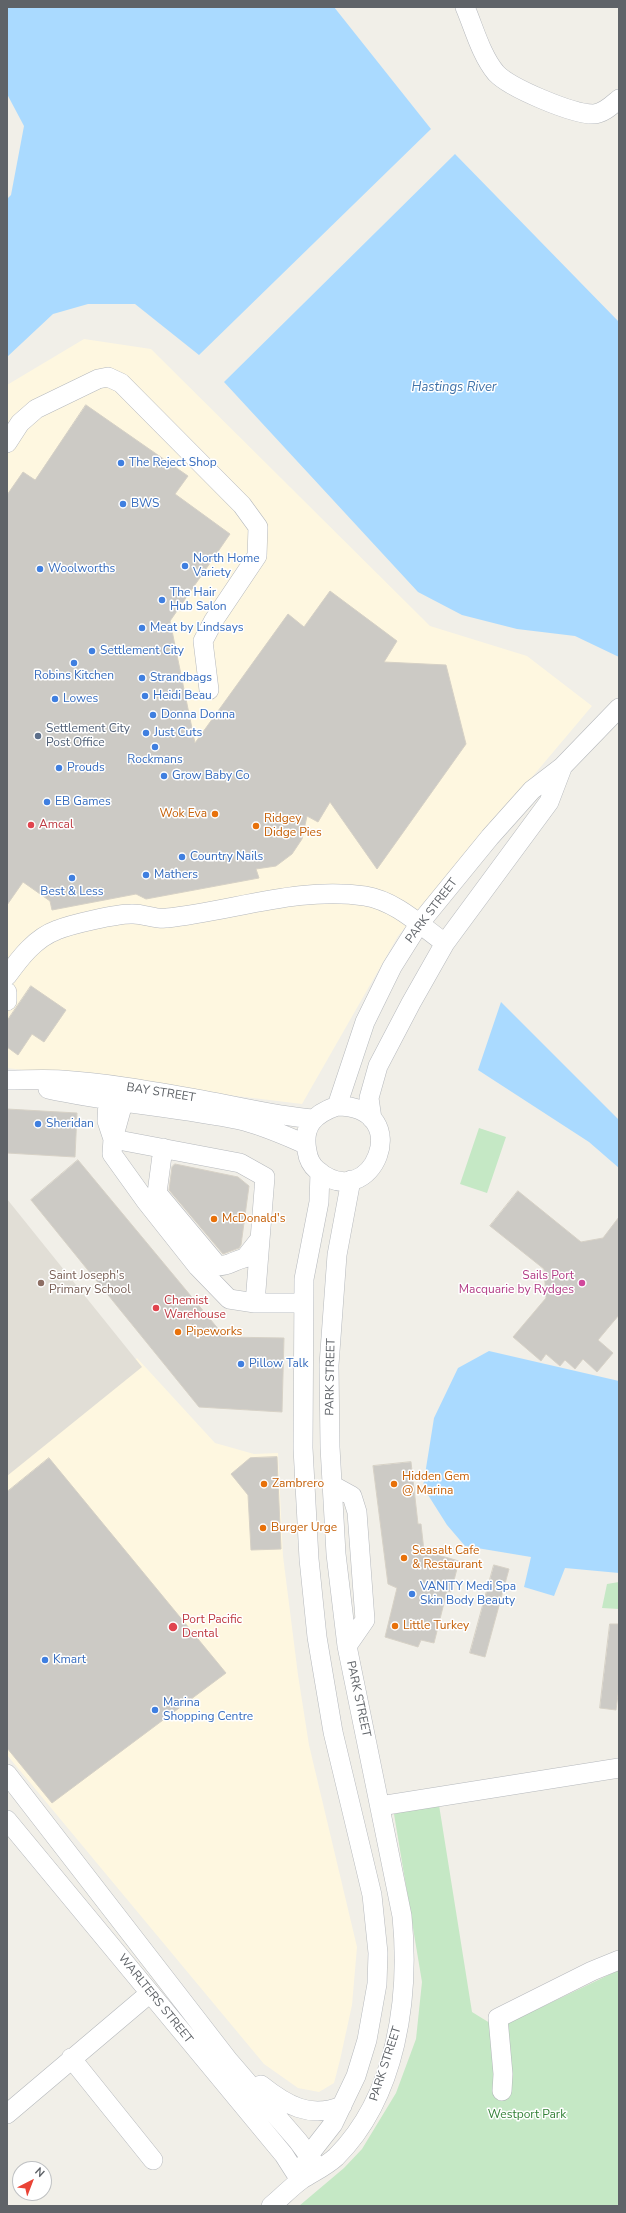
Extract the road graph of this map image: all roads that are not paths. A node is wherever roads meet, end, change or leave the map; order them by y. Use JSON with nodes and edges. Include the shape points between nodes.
{"nodes":[{"id":1,"x":465,"y":7,"type":"edge"},
{"id":2,"x":619,"y":99,"type":"edge"},
{"id":3,"x":7,"y":443,"type":"edge"},
{"id":4,"x":209,"y":690,"type":"dead end"},
{"id":5,"x":619,"y":708,"type":"edge"},
{"id":6,"x":562,"y":767,"type":"junction"},
{"id":7,"x":419,"y":924,"type":"junction"},
{"id":8,"x":445,"y":944,"type":"junction"},
{"id":9,"x":7,"y":976,"type":"edge"},
{"id":10,"x":7,"y":992,"type":"edge"},
{"id":11,"x":7,"y":1001,"type":"edge"},
{"id":12,"x":7,"y":1080,"type":"edge"},
{"id":13,"x":115,"y":1101,"type":"junction"},
{"id":14,"x":337,"y":1106,"type":"junction"},
{"id":15,"x":314,"y":1119,"type":"junction"},
{"id":16,"x":372,"y":1119,"type":"junction"},
{"id":17,"x":113,"y":1139,"type":"junction"},
{"id":18,"x":305,"y":1144,"type":"junction"},
{"id":19,"x":163,"y":1148,"type":"junction"},
{"id":20,"x":320,"y":1172,"type":"junction"},
{"id":21,"x":351,"y":1180,"type":"junction"},
{"id":22,"x":260,"y":1239,"type":"junction"},
{"id":23,"x":255,"y":1303,"type":"junction"},
{"id":24,"x":303,"y":1303,"type":"junction"},
{"id":25,"x":619,"y":1768,"type":"edge"},
{"id":26,"x":7,"y":1774,"type":"edge"},
{"id":27,"x":380,"y":1806,"type":"junction"},
{"id":28,"x":7,"y":1820,"type":"edge"},
{"id":29,"x":619,"y":1960,"type":"edge"},
{"id":30,"x":150,"y":1993,"type":"junction"},
{"id":31,"x":71,"y":2058,"type":"junction"},
{"id":32,"x":230,"y":2061,"type":"junction"},
{"id":33,"x":502,"y":2091,"type":"dead end"},
{"id":34,"x":342,"y":2106,"type":"junction"},
{"id":35,"x":7,"y":2114,"type":"edge"},
{"id":36,"x":153,"y":2160,"type":"dead end"},
{"id":37,"x":314,"y":2163,"type":"junction"},
{"id":38,"x":300,"y":2180,"type":"junction"},
{"id":39,"x":271,"y":2206,"type":"edge"}],
"edges":[{"from":1,"to":2,"type":"street","via":[[486,58],[496,73],[510,84],[570,110],[594,114],[605,110]]},
{"from":3,"to":4,"type":"street","via":[[20,423],[36,409],[98,379],[114,379],[122,383],[242,505],[258,527],[258,556],[214,620],[203,641]]},
{"from":5,"to":6,"type":"street","name":"PARK STREET"},
{"from":6,"to":7,"type":"street","name":"PARK STREET","via":[[532,790]]},
{"from":6,"to":8,"type":"street","name":"PARK STREET","via":[[549,802]]},
{"from":7,"to":8,"type":"street"},
{"from":7,"to":9,"type":"street","via":[[380,901],[366,896],[321,893],[166,919],[132,914],[57,930],[40,939]]},
{"from":7,"to":14,"type":"street","name":"PARK STREET","via":[[392,967],[364,1022]]},
{"from":8,"to":16,"type":"street","name":"PARK STREET","via":[[378,1066],[369,1098]]},
{"from":10,"to":11,"type":"street"},
{"from":12,"to":13,"type":"street","name":"BAY STREET"},
{"from":12,"to":15,"type":"street","name":"BAY STREET","via":[[62,1080],[94,1084],[196,1099],[271,1115]]},
{"from":13,"to":17,"type":"street"},
{"from":13,"to":18,"type":"street","name":"BAY STREET","via":[[240,1120]]},
{"from":14,"to":15,"type":"street","via":[[324,1110]]},
{"from":14,"to":16,"type":"street","via":[[350,1106],[362,1110]]},
{"from":15,"to":18,"type":"street","via":[[306,1130]]},
{"from":16,"to":21,"type":"street","via":[[379,1130],[379,1155],[364,1175]]},
{"from":17,"to":19,"type":"street"},
{"from":17,"to":23,"type":"street","via":[[112,1154],[198,1267],[229,1299]]},
{"from":18,"to":20,"type":"street","via":[[308,1157]]},
{"from":19,"to":22,"type":"street","via":[[240,1163],[265,1177]]},
{"from":19,"to":22,"type":"street","via":[[157,1193],[218,1266],[228,1266],[238,1259],[245,1258]]},
{"from":20,"to":21,"type":"street","via":[[337,1181]]},
{"from":20,"to":24,"type":"street","name":"PARK STREET","via":[[319,1202],[304,1279]]},
{"from":21,"to":27,"type":"street","name":"PARK STREET","via":[[341,1227],[332,1305],[329,1365],[332,1485],[336,1554],[347,1646]]},
{"from":22,"to":23,"type":"street"},
{"from":23,"to":24,"type":"street"},
{"from":24,"to":34,"type":"street","name":"PARK STREET","via":[[303,1448],[313,1606],[333,1732],[372,1895],[378,1953],[378,1984],[367,2040],[356,2076]]},
{"from":25,"to":27,"type":"street"},
{"from":26,"to":32,"type":"street","name":"WARLTERS STREET"},
{"from":27,"to":37,"type":"street","name":"PARK STREET","via":[[400,1902],[405,1945],[404,1996],[398,2030],[382,2082],[370,2109],[342,2150]]},
{"from":28,"to":30,"type":"street","name":"WARLTERS STREET"},
{"from":29,"to":33,"type":"street","via":[[498,2018]]},
{"from":30,"to":31,"type":"street"},
{"from":30,"to":38,"type":"street","name":"WARLTERS STREET","via":[[284,2155]]},
{"from":31,"to":35,"type":"street"},
{"from":31,"to":36,"type":"street"},
{"from":32,"to":34,"type":"street","name":"WARLTERS STREET","via":[[279,2099],[310,2112],[332,2110]]},
{"from":32,"to":37,"type":"street","name":"WARLTERS STREET"},
{"from":34,"to":37,"type":"street","name":"PARK STREET"},
{"from":37,"to":38,"type":"street","name":"PARK STREET"},
{"from":38,"to":39,"type":"street","name":"PARK STREET"}]}
